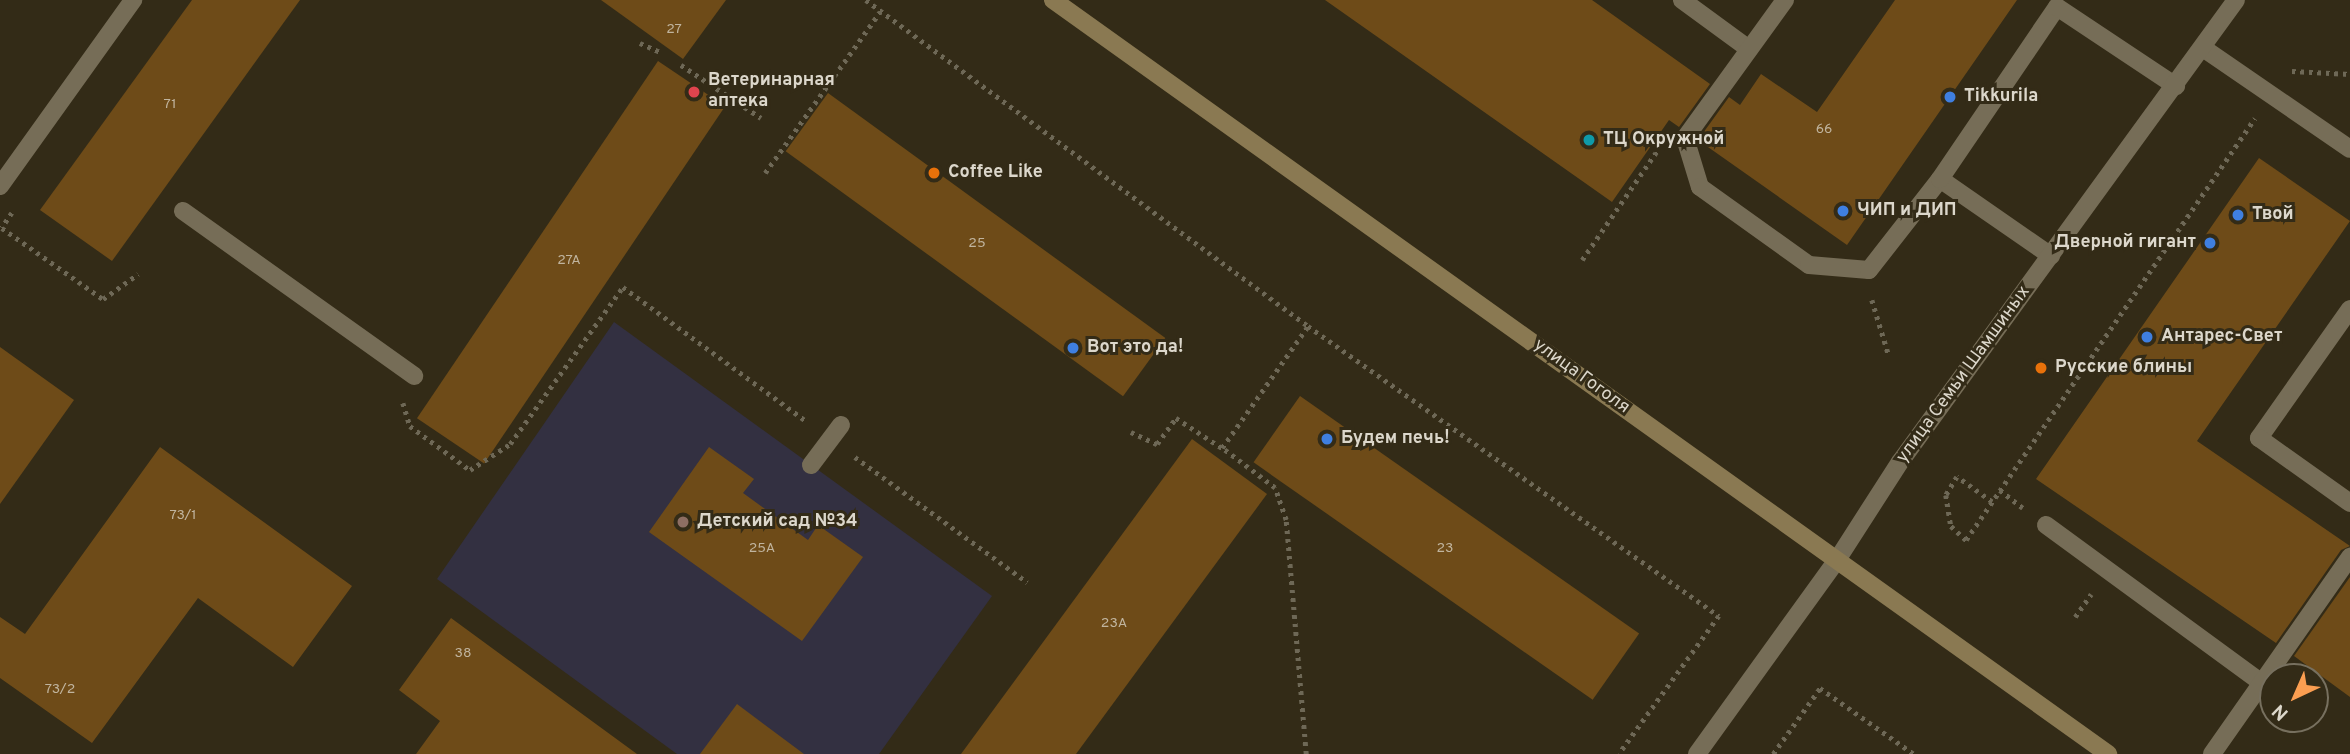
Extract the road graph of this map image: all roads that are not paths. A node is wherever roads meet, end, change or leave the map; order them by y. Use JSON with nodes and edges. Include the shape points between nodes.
{"nodes":[{"id":1,"x":133,"y":0,"type":"edge"},
{"id":2,"x":1053,"y":0,"type":"edge"},
{"id":3,"x":1682,"y":0,"type":"edge"},
{"id":4,"x":1784,"y":0,"type":"edge"},
{"id":5,"x":2236,"y":0,"type":"edge"},
{"id":6,"x":2203,"y":48,"type":"junction"},
{"id":7,"x":1749,"y":49,"type":"junction"},
{"id":8,"x":2176,"y":86,"type":"junction"},
{"id":9,"x":2350,"y":149,"type":"edge"},
{"id":10,"x":1940,"y":179,"type":"junction"},
{"id":11,"x":0,"y":186,"type":"edge"},
{"id":12,"x":183,"y":211,"type":"dead end"},
{"id":13,"x":2052,"y":256,"type":"junction"},
{"id":14,"x":2350,"y":309,"type":"edge"},
{"id":15,"x":414,"y":376,"type":"dead end"},
{"id":16,"x":841,"y":425,"type":"dead end"},
{"id":17,"x":811,"y":465,"type":"dead end"},
{"id":18,"x":2350,"y":503,"type":"edge"},
{"id":19,"x":2046,"y":525,"type":"dead end"},
{"id":20,"x":2350,"y":557,"type":"edge"},
{"id":21,"x":1837,"y":560,"type":"junction"},
{"id":22,"x":2276,"y":663,"type":"edge"},
{"id":23,"x":2259,"y":681,"type":"edge"},
{"id":24,"x":2259,"y":687,"type":"edge"},
{"id":25,"x":1697,"y":754,"type":"edge"},
{"id":26,"x":2108,"y":754,"type":"edge"},
{"id":27,"x":2212,"y":754,"type":"edge"}],
"edges":[{"from":1,"to":11,"type":"street"},
{"from":2,"to":21,"type":"main road","name":"улица Гоголя"},
{"from":3,"to":7,"type":"street"},
{"from":4,"to":7,"type":"street"},
{"from":5,"to":6,"type":"street","name":"улица Семьи Шамшиных"},
{"from":6,"to":8,"type":"street","name":"улица Семьи Шамшиных"},
{"from":6,"to":9,"type":"street"},
{"from":7,"to":10,"type":"street","via":[[1685,138],[1700,187],[1809,265],[1869,270]]},
{"from":8,"to":10,"type":"street","via":[[2057,7]]},
{"from":8,"to":13,"type":"street","name":"улица Семьи Шамшиных"},
{"from":10,"to":13,"type":"street"},
{"from":12,"to":15,"type":"street"},
{"from":13,"to":21,"type":"street","name":"улица Семьи Шамшиных","via":[[1900,462]]},
{"from":14,"to":18,"type":"street","via":[[2259,438]]},
{"from":16,"to":17,"type":"street"},
{"from":19,"to":23,"type":"street"},
{"from":20,"to":22,"type":"street"},
{"from":21,"to":25,"type":"street","name":"улица Семьи Шамшиных"},
{"from":21,"to":26,"type":"main road","name":"улица Гоголя"},
{"from":24,"to":27,"type":"street"}]}
